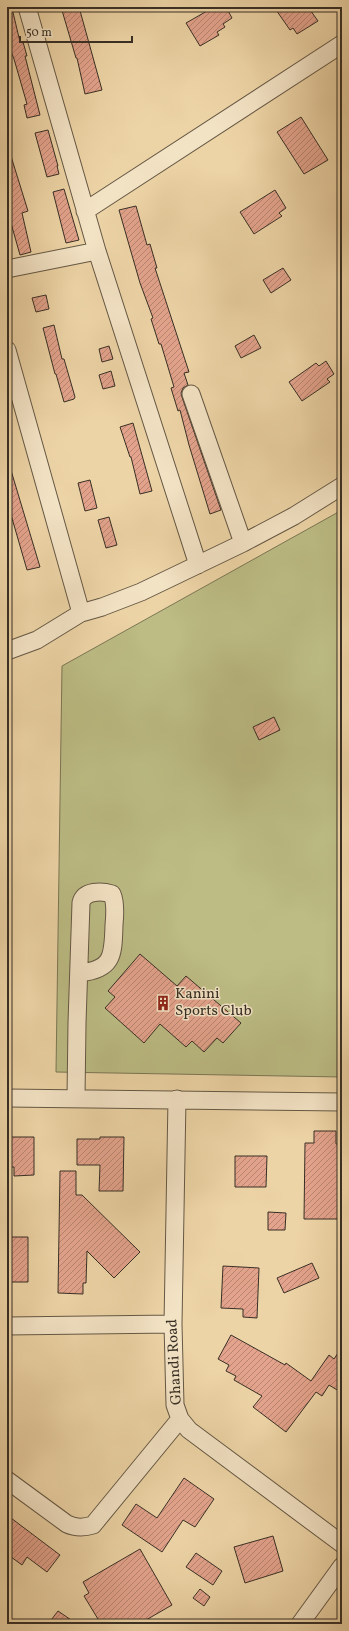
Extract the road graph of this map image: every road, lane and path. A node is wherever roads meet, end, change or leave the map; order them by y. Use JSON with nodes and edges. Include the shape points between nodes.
{"nodes":[{"id":1,"x":27,"y":7,"type":"edge"},
{"id":2,"x":342,"y":44,"type":"edge"},
{"id":3,"x":85,"y":211,"type":"junction"},
{"id":4,"x":97,"y":251,"type":"junction"},
{"id":5,"x":7,"y":269,"type":"edge"},
{"id":6,"x":7,"y":350,"type":"edge"},
{"id":7,"x":191,"y":394,"type":"dead end"},
{"id":8,"x":342,"y":486,"type":"edge"},
{"id":9,"x":243,"y":543,"type":"junction"},
{"id":10,"x":198,"y":565,"type":"junction"},
{"id":11,"x":81,"y":613,"type":"junction"},
{"id":12,"x":7,"y":651,"type":"edge"},
{"id":13,"x":79,"y":973,"type":"dead end"},
{"id":14,"x":7,"y":1098,"type":"edge"},
{"id":15,"x":76,"y":1098,"type":"junction"},
{"id":16,"x":177,"y":1099,"type":"junction"},
{"id":17,"x":342,"y":1102,"type":"edge"},
{"id":18,"x":173,"y":1324,"type":"junction"},
{"id":19,"x":7,"y":1326,"type":"edge"},
{"id":20,"x":180,"y":1419,"type":"junction"},
{"id":21,"x":7,"y":1480,"type":"edge"},
{"id":22,"x":342,"y":1544,"type":"edge"},
{"id":23,"x":342,"y":1566,"type":"edge"},
{"id":24,"x":300,"y":1624,"type":"edge"}],
"edges":[{"from":1,"to":3,"type":"street"},
{"from":2,"to":3,"type":"street"},
{"from":3,"to":4,"type":"street"},
{"from":4,"to":5,"type":"street"},
{"from":4,"to":10,"type":"street"},
{"from":6,"to":11,"type":"street"},
{"from":7,"to":9,"type":"street"},
{"from":8,"to":9,"type":"street","via":[[294,516]]},
{"from":9,"to":10,"type":"street"},
{"from":10,"to":11,"type":"street","via":[[134,595]]},
{"from":11,"to":12,"type":"street","via":[[37,640]]},
{"from":13,"to":15,"type":"street"},
{"from":14,"to":15,"type":"street"},
{"from":15,"to":16,"type":"street"},
{"from":16,"to":17,"type":"street"},
{"from":16,"to":18,"type":"street","name":"Ghandi Road"},
{"from":18,"to":19,"type":"street"},
{"from":18,"to":20,"type":"street","name":"Ghandi Road","via":[[175,1405]]},
{"from":20,"to":21,"type":"street","via":[[93,1525],[84,1528],[67,1524]]},
{"from":20,"to":22,"type":"street","name":"Ghandi Road","via":[[189,1430]]},
{"from":23,"to":24,"type":"street"}]}
